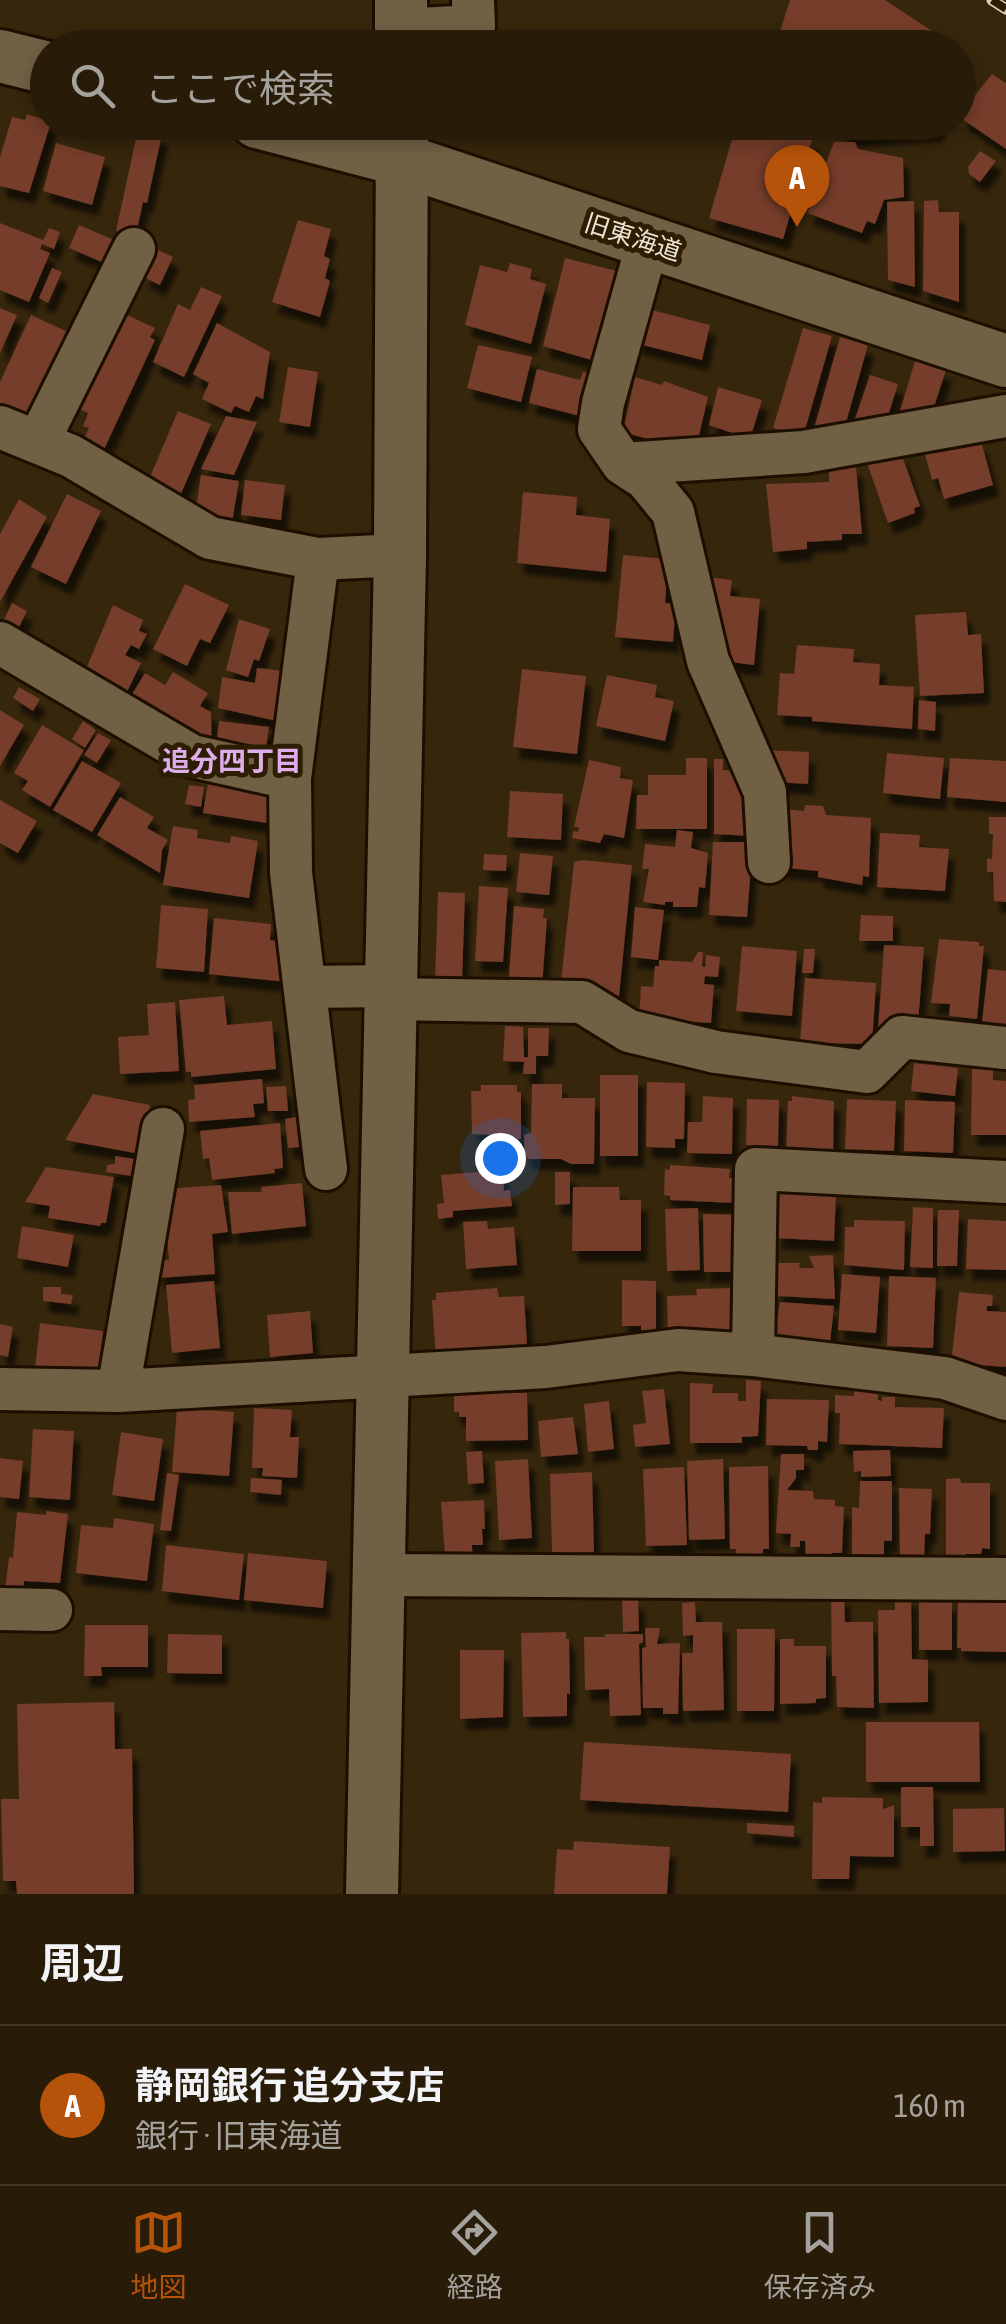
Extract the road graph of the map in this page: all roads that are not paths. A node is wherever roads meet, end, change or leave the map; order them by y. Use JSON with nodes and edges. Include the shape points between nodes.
{"nodes":[{"id":1,"x":473,"y":0,"type":"edge"},
{"id":2,"x":401,"y":26,"type":"edge"},
{"id":3,"x":0,"y":56,"type":"edge"},
{"id":4,"x":30,"y":64,"type":"edge"},
{"id":5,"x":402,"y":141,"type":"edge"},
{"id":6,"x":648,"y":242,"type":"junction"},
{"id":7,"x":134,"y":249,"type":"dead end"},
{"id":8,"x":1006,"y":361,"type":"edge"},
{"id":9,"x":1006,"y":416,"type":"edge"},
{"id":10,"x":19,"y":434,"type":"edge"},
{"id":11,"x":623,"y":464,"type":"junction"},
{"id":12,"x":400,"y":555,"type":"junction"},
{"id":13,"x":318,"y":559,"type":"junction"},
{"id":14,"x":0,"y":643,"type":"edge"},
{"id":15,"x":290,"y":778,"type":"junction"},
{"id":16,"x":769,"y":862,"type":"dead end"},
{"id":17,"x":306,"y":987,"type":"junction"},
{"id":18,"x":388,"y":992,"type":"junction"},
{"id":19,"x":1006,"y":1048,"type":"edge"},
{"id":20,"x":163,"y":1129,"type":"dead end"},
{"id":21,"x":326,"y":1169,"type":"dead end"},
{"id":22,"x":1006,"y":1182,"type":"edge"},
{"id":23,"x":753,"y":1355,"type":"junction"},
{"id":24,"x":382,"y":1375,"type":"junction"},
{"id":25,"x":0,"y":1390,"type":"edge"},
{"id":26,"x":118,"y":1391,"type":"junction"},
{"id":27,"x":1006,"y":1399,"type":"edge"},
{"id":28,"x":377,"y":1575,"type":"junction"},
{"id":29,"x":1006,"y":1580,"type":"edge"},
{"id":30,"x":0,"y":1609,"type":"edge"},
{"id":31,"x":50,"y":1610,"type":"dead end"},
{"id":32,"x":372,"y":1894,"type":"edge"}],
"edges":[{"from":1,"to":2,"type":"street","via":[[474,26]]},
{"from":3,"to":4,"type":"street"},
{"from":5,"to":6,"type":"street","name":"旧東海道"},
{"from":5,"to":12,"type":"street"},
{"from":6,"to":8,"type":"street","name":"旧東海道"},
{"from":6,"to":11,"type":"street","via":[[599,429]]},
{"from":7,"to":10,"type":"street"},
{"from":9,"to":11,"type":"street","via":[[804,452]]},
{"from":10,"to":13,"type":"street","via":[[71,456],[210,538]]},
{"from":11,"to":16,"type":"street","via":[[646,479],[673,512],[708,661],[766,792]]},
{"from":12,"to":13,"type":"street"},
{"from":12,"to":18,"type":"street"},
{"from":13,"to":15,"type":"street"},
{"from":14,"to":15,"type":"street","via":[[192,756]]},
{"from":15,"to":17,"type":"street","via":[[291,873]]},
{"from":17,"to":18,"type":"street"},
{"from":17,"to":21,"type":"street"},
{"from":18,"to":19,"type":"street","via":[[582,1002],[629,1031],[664,1040],[867,1072],[902,1038]]},
{"from":18,"to":24,"type":"street"},
{"from":20,"to":26,"type":"street"},
{"from":22,"to":23,"type":"street","via":[[756,1169]]},
{"from":23,"to":24,"type":"street","via":[[678,1350]]},
{"from":23,"to":27,"type":"street","via":[[945,1378]]},
{"from":24,"to":26,"type":"street"},
{"from":24,"to":28,"type":"street"},
{"from":25,"to":26,"type":"street"},
{"from":28,"to":29,"type":"street"},
{"from":28,"to":32,"type":"street"},
{"from":30,"to":31,"type":"street"}]}
